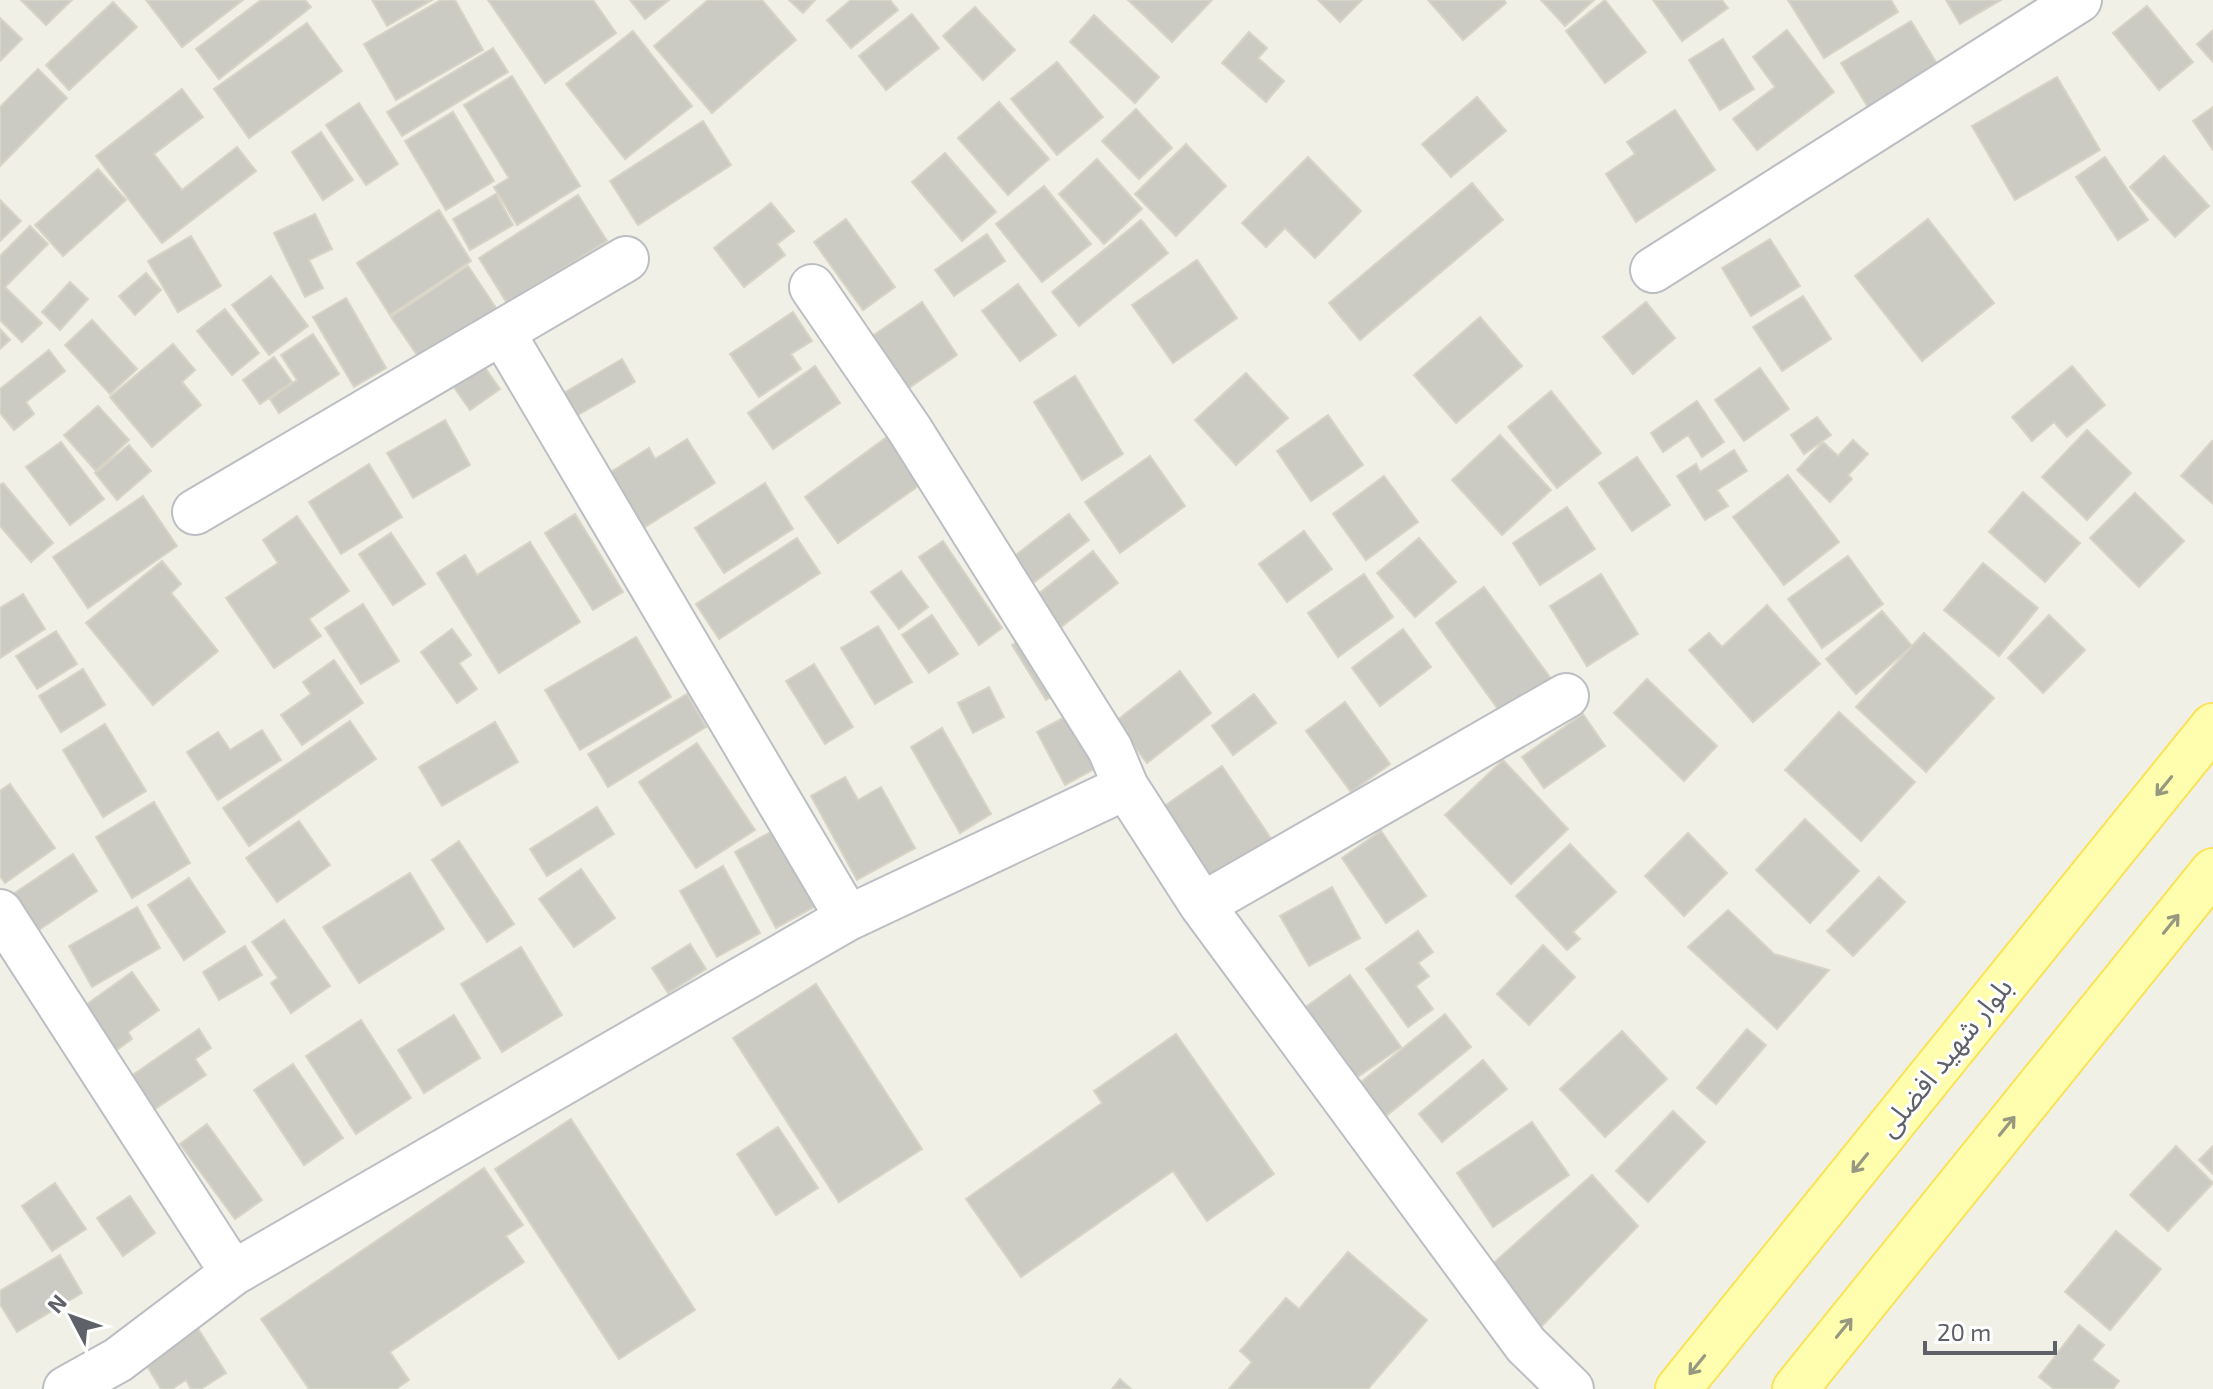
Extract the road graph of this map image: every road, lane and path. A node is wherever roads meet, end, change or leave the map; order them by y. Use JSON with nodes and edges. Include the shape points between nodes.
{"nodes":[{"id":1,"x":2079,"y":0,"type":"edge"},
{"id":2,"x":626,"y":259,"type":"dead end"},
{"id":3,"x":1653,"y":270,"type":"dead end"},
{"id":4,"x":812,"y":287,"type":"dead end"},
{"id":5,"x":502,"y":332,"type":"junction"},
{"id":6,"x":195,"y":512,"type":"dead end"},
{"id":7,"x":1566,"y":696,"type":"dead end"},
{"id":8,"x":2213,"y":726,"type":"edge"},
{"id":9,"x":1126,"y":787,"type":"junction"},
{"id":10,"x":2213,"y":871,"type":"edge"},
{"id":11,"x":1202,"y":905,"type":"junction"},
{"id":12,"x":0,"y":912,"type":"edge"},
{"id":13,"x":848,"y":918,"type":"junction"},
{"id":14,"x":233,"y":1273,"type":"junction"},
{"id":15,"x":66,"y":1389,"type":"edge"},
{"id":16,"x":1571,"y":1389,"type":"edge"},
{"id":17,"x":1678,"y":1389,"type":"edge"},
{"id":18,"x":1795,"y":1389,"type":"edge"}],
"edges":[{"from":1,"to":3,"type":"street"},
{"from":2,"to":5,"type":"street"},
{"from":4,"to":9,"type":"street","via":[[926,456],[1110,749]]},
{"from":5,"to":6,"type":"street"},
{"from":5,"to":13,"type":"street"},
{"from":7,"to":11,"type":"street"},
{"from":8,"to":17,"type":"main road","name":"بلوار شهید افضلی","one_way":true},
{"from":9,"to":11,"type":"street"},
{"from":9,"to":13,"type":"street"},
{"from":18,"to":10,"type":"main road","one_way":true},
{"from":11,"to":16,"type":"street","via":[[1526,1345]]},
{"from":12,"to":14,"type":"street"},
{"from":13,"to":14,"type":"street"},
{"from":14,"to":15,"type":"street","via":[[118,1360]]}]}
